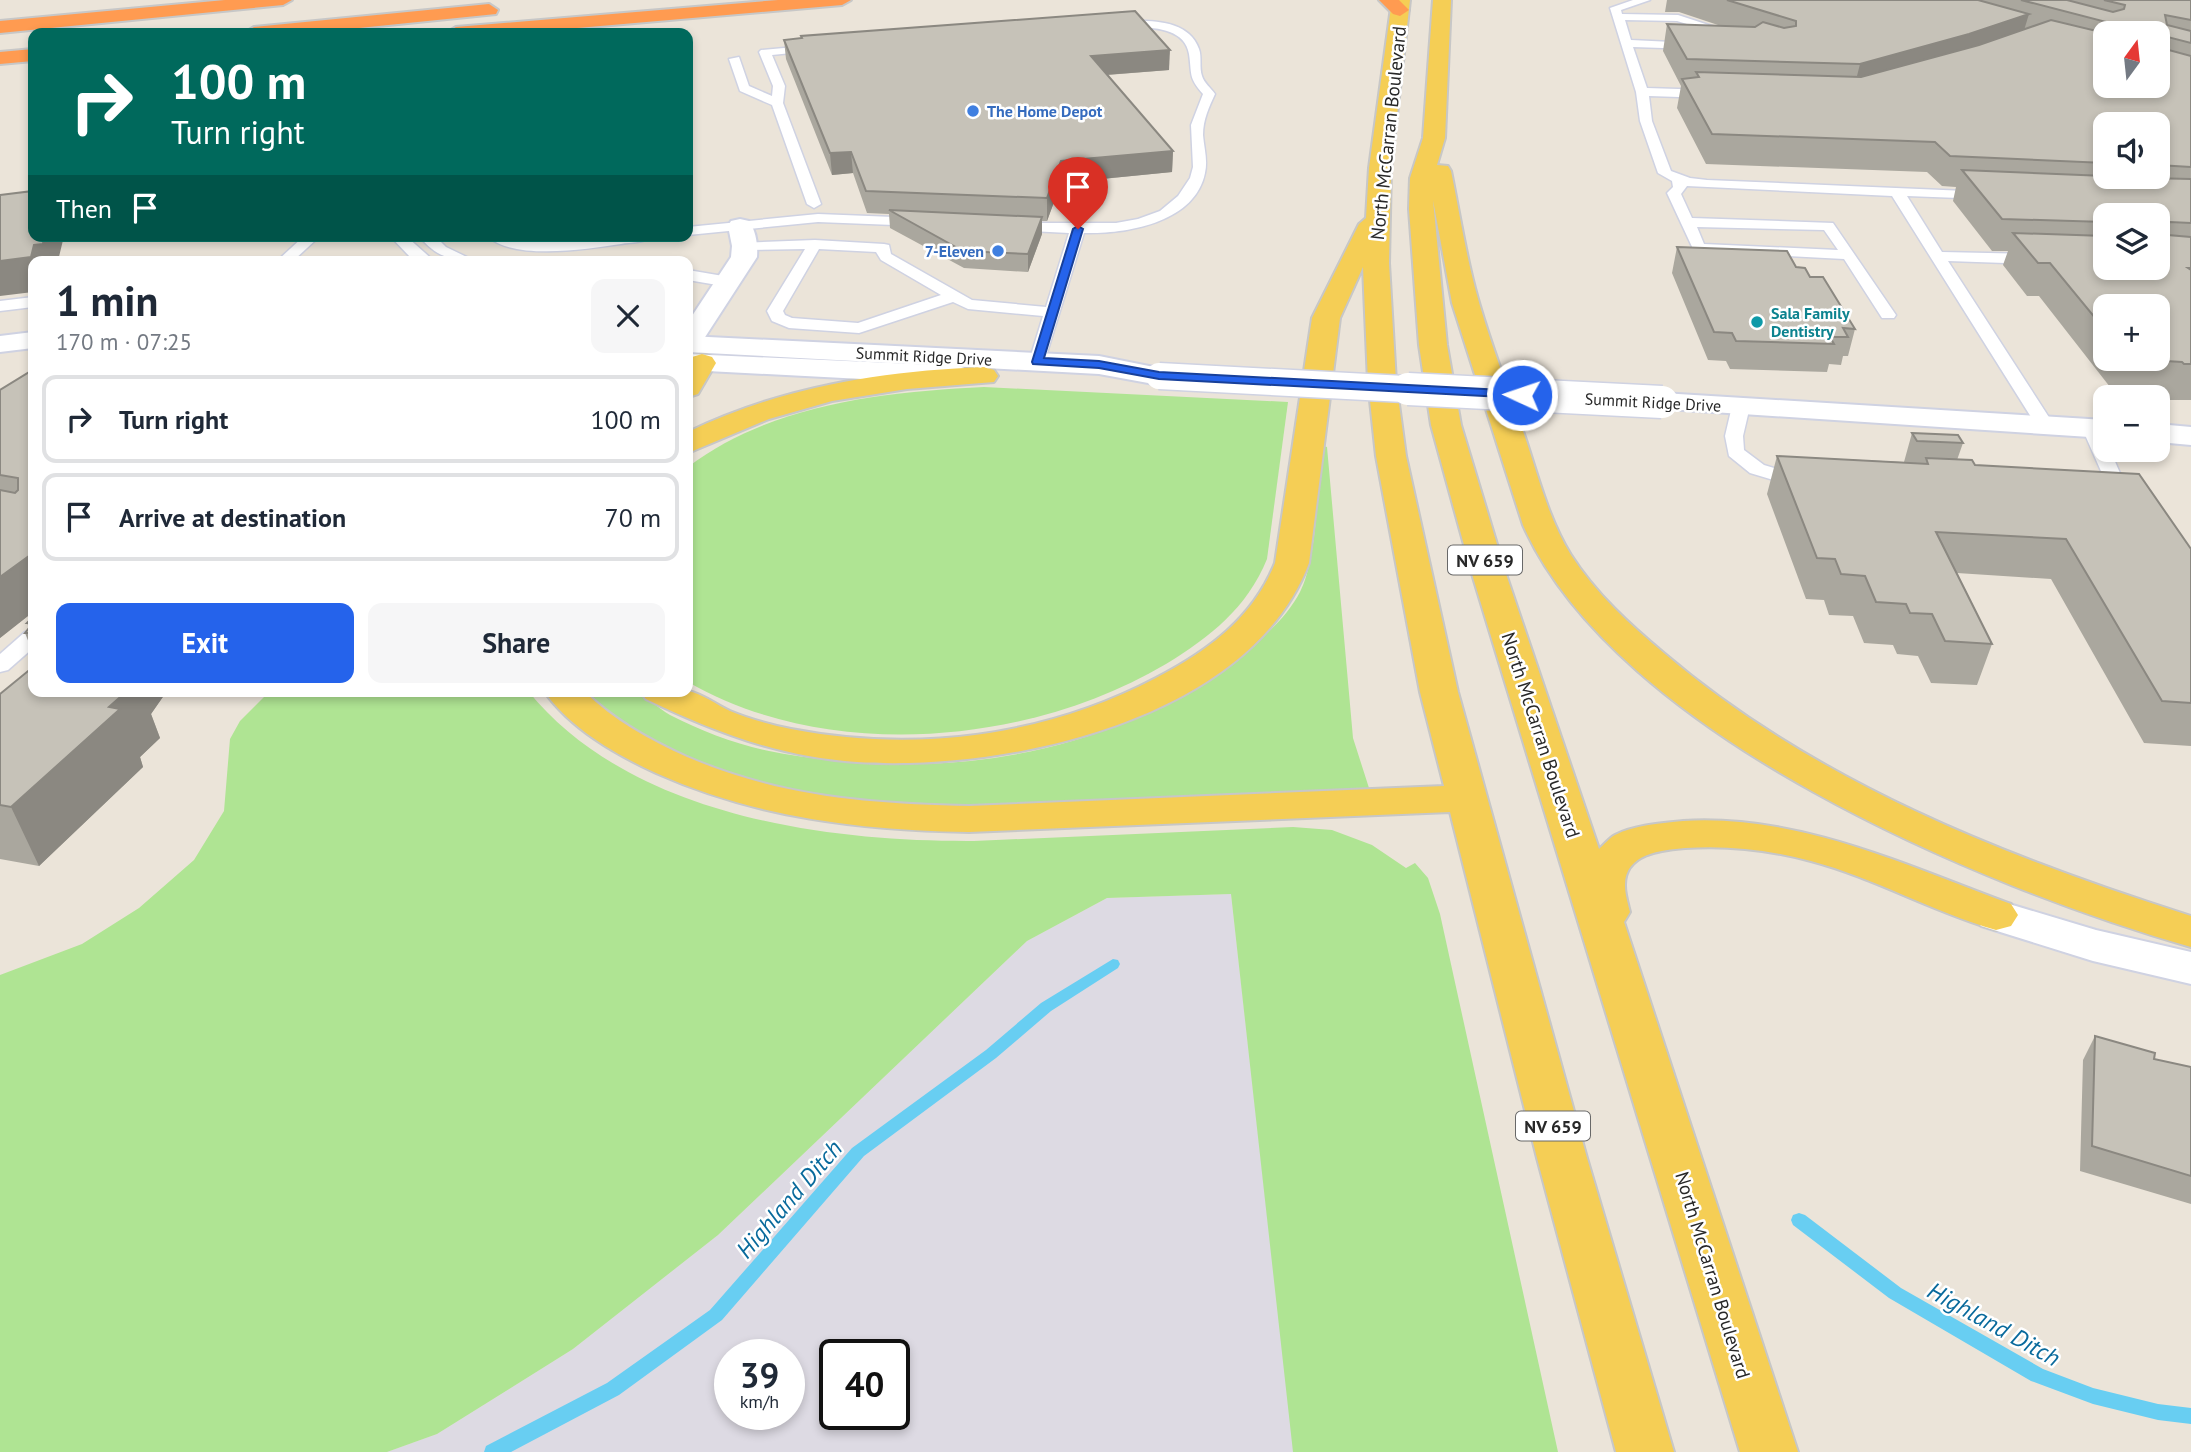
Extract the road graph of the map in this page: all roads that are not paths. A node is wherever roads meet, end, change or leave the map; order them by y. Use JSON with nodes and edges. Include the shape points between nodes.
{"nodes":[{"id":1,"x":283,"y":0,"type":"edge"},
{"id":2,"x":842,"y":0,"type":"edge"},
{"id":3,"x":1442,"y":0,"type":"edge"},
{"id":4,"x":1645,"y":0,"type":"edge"},
{"id":5,"x":1396,"y":3,"type":"edge"},
{"id":6,"x":514,"y":8,"type":"dead end"},
{"id":7,"x":1619,"y":17,"type":"junction"},
{"id":8,"x":1099,"y":26,"type":"edge"},
{"id":9,"x":0,"y":27,"type":"edge"},
{"id":10,"x":306,"y":28,"type":"edge"},
{"id":11,"x":514,"y":28,"type":"edge"},
{"id":12,"x":1744,"y":38,"type":"edge"},
{"id":13,"x":1625,"y":43,"type":"junction"},
{"id":14,"x":1704,"y":46,"type":"edge"},
{"id":15,"x":830,"y":47,"type":"edge"},
{"id":16,"x":28,"y":55,"type":"edge"},
{"id":17,"x":0,"y":58,"type":"edge"},
{"id":18,"x":736,"y":59,"type":"dead end"},
{"id":19,"x":28,"y":70,"type":"edge"},
{"id":20,"x":0,"y":73,"type":"edge"},
{"id":21,"x":1642,"y":92,"type":"junction"},
{"id":22,"x":1721,"y":95,"type":"edge"},
{"id":23,"x":777,"y":103,"type":"junction"},
{"id":24,"x":1434,"y":138,"type":"junction"},
{"id":25,"x":1679,"y":179,"type":"junction"},
{"id":26,"x":1897,"y":192,"type":"junction"},
{"id":27,"x":2005,"y":196,"type":"edge"},
{"id":28,"x":814,"y":204,"type":"dead end"},
{"id":29,"x":1378,"y":209,"type":"junction"},
{"id":30,"x":929,"y":222,"type":"edge"},
{"id":31,"x":1687,"y":222,"type":"junction"},
{"id":32,"x":997,"y":225,"type":"edge"},
{"id":33,"x":1078,"y":229,"type":"junction"},
{"id":34,"x":693,"y":231,"type":"edge"},
{"id":35,"x":742,"y":236,"type":"junction"},
{"id":36,"x":306,"y":242,"type":"edge"},
{"id":37,"x":403,"y":242,"type":"edge"},
{"id":38,"x":432,"y":242,"type":"edge"},
{"id":39,"x":507,"y":242,"type":"edge"},
{"id":40,"x":583,"y":242,"type":"edge"},
{"id":41,"x":815,"y":244,"type":"junction"},
{"id":42,"x":1849,"y":255,"type":"junction"},
{"id":43,"x":290,"y":256,"type":"edge"},
{"id":44,"x":418,"y":256,"type":"edge"},
{"id":45,"x":455,"y":256,"type":"edge"},
{"id":46,"x":1938,"y":256,"type":"junction"},
{"id":47,"x":2053,"y":259,"type":"edge"},
{"id":48,"x":693,"y":276,"type":"edge"},
{"id":49,"x":729,"y":282,"type":"junction"},
{"id":50,"x":693,"y":284,"type":"edge"},
{"id":51,"x":954,"y":296,"type":"junction"},
{"id":52,"x":28,"y":303,"type":"edge"},
{"id":53,"x":0,"y":306,"type":"edge"},
{"id":54,"x":1053,"y":312,"type":"junction"},
{"id":55,"x":1888,"y":315,"type":"dead end"},
{"id":56,"x":28,"y":341,"type":"edge"},
{"id":57,"x":0,"y":344,"type":"edge"},
{"id":58,"x":693,"y":347,"type":"edge"},
{"id":59,"x":693,"y":351,"type":"edge"},
{"id":60,"x":693,"y":351,"type":"edge"},
{"id":61,"x":28,"y":360,"type":"edge"},
{"id":62,"x":1037,"y":362,"type":"junction"},
{"id":63,"x":0,"y":364,"type":"edge"},
{"id":64,"x":984,"y":376,"type":"junction"},
{"id":65,"x":1159,"y":376,"type":"junction"},
{"id":66,"x":1741,"y":406,"type":"junction"},
{"id":67,"x":2045,"y":425,"type":"junction"},
{"id":68,"x":2093,"y":429,"type":"edge"},
{"id":69,"x":2170,"y":434,"type":"edge"},
{"id":70,"x":2191,"y":436,"type":"edge"},
{"id":71,"x":693,"y":442,"type":"edge"},
{"id":72,"x":2109,"y":462,"type":"edge"},
{"id":73,"x":1814,"y":484,"type":"edge"},
{"id":74,"x":2097,"y":496,"type":"edge"},
{"id":75,"x":28,"y":640,"type":"edge"},
{"id":76,"x":0,"y":665,"type":"edge"},
{"id":77,"x":569,"y":697,"type":"edge"},
{"id":78,"x":669,"y":697,"type":"edge"},
{"id":79,"x":1466,"y":798,"type":"junction"},
{"id":80,"x":1996,"y":915,"type":"joint"},
{"id":81,"x":2191,"y":932,"type":"edge"},
{"id":82,"x":2191,"y":968,"type":"edge"},
{"id":83,"x":1618,"y":970,"type":"junction"},
{"id":84,"x":1645,"y":1452,"type":"edge"},
{"id":85,"x":1769,"y":1452,"type":"edge"}],
"edges":[{"from":1,"to":9,"type":"highway"},
{"from":2,"to":11,"type":"highway"},
{"from":3,"to":24,"type":"main road","name":"North McCarran Boulevard","number":"NV 659"},
{"from":4,"to":7,"type":"lane","via":[[1615,8]]},
{"from":5,"to":29,"type":"main road","name":"North McCarran Boulevard","number":"NV 659"},
{"from":6,"to":10,"type":"highway"},
{"from":7,"to":12,"type":"lane","via":[[1678,18]]},
{"from":7,"to":13,"type":"lane"},
{"from":8,"to":33,"type":"lane","via":[[1143,24],[1178,32],[1194,50],[1195,76],[1209,94],[1199,115],[1197,180],[1176,206],[1145,223]]},
{"from":13,"to":14,"type":"lane"},
{"from":13,"to":21,"type":"lane"},
{"from":15,"to":23,"type":"lane","via":[[765,52],[779,86]]},
{"from":16,"to":17,"type":"highway"},
{"from":18,"to":23,"type":"lane","via":[[744,88]]},
{"from":19,"to":20,"type":"highway"},
{"from":21,"to":22,"type":"lane"},
{"from":21,"to":25,"type":"lane","via":[[1646,121],[1665,173]]},
{"from":23,"to":28,"type":"lane"},
{"from":24,"to":81,"type":"main road","via":[[1461,286],[1531,503],[1545,539],[1572,582],[1604,619],[1701,702],[1843,790],[2017,871]]},
{"from":24,"to":83,"type":"main road","name":"North McCarran Boulevard","number":"NV 659","via":[[1422,178],[1421,209],[1433,345],[1446,425],[1489,574]]},
{"from":25,"to":26,"type":"lane"},
{"from":25,"to":31,"type":"lane","via":[[1680,188],[1674,193]]},
{"from":26,"to":27,"type":"lane"},
{"from":26,"to":46,"type":"lane"},
{"from":29,"to":78,"type":"main road","via":[[1326,318],[1292,563],[1284,586],[1247,634],[1208,664],[1163,693],[1069,729],[1018,742],[897,752],[784,740],[735,727]]},
{"from":29,"to":79,"type":"main road","name":"North McCarran Boulevard","number":"NV 659","via":[[1382,382],[1391,456],[1439,692]]},
{"from":30,"to":35,"type":"lane","via":[[818,218]]},
{"from":31,"to":42,"type":"lane","via":[[1828,226]]},
{"from":31,"to":42,"type":"lane","via":[[1699,248]]},
{"from":32,"to":33,"type":"lane"},
{"from":33,"to":54,"type":"lane"},
{"from":34,"to":35,"type":"lane"},
{"from":35,"to":41,"type":"lane"},
{"from":35,"to":49,"type":"street","via":[[744,257]]},
{"from":36,"to":43,"type":"lane"},
{"from":37,"to":44,"type":"lane"},
{"from":38,"to":45,"type":"lane"},
{"from":39,"to":40,"type":"lane","via":[[541,246]]},
{"from":41,"to":51,"type":"lane","via":[[884,248],[886,257]]},
{"from":41,"to":51,"type":"lane","via":[[775,311],[789,323],[859,328]]},
{"from":42,"to":55,"type":"lane"},
{"from":46,"to":47,"type":"lane"},
{"from":46,"to":67,"type":"lane"},
{"from":48,"to":49,"type":"lane"},
{"from":49,"to":50,"type":"lane"},
{"from":49,"to":58,"type":"street"},
{"from":51,"to":54,"type":"lane","via":[[980,306]]},
{"from":52,"to":53,"type":"lane"},
{"from":54,"to":62,"type":"lane"},
{"from":56,"to":57,"type":"street"},
{"from":59,"to":62,"type":"street","name":"Summit Ridge Drive"},
{"from":60,"to":64,"type":"street","name":"Summit Ridge Drive"},
{"from":61,"to":63,"type":"street"},
{"from":62,"to":65,"type":"street","name":"Summit Ridge Drive","via":[[1099,365]]},
{"from":64,"to":65,"type":"street","name":"Summit Ridge Drive","via":[[1093,382]]},
{"from":64,"to":71,"type":"main road","via":[[914,378],[835,391],[750,415]]},
{"from":65,"to":66,"type":"street","name":"Summit Ridge Drive","bridge":true},
{"from":66,"to":67,"type":"street","name":"Summit Ridge Drive"},
{"from":66,"to":73,"type":"lane","via":[[1733,445],[1741,459],[1776,476]]},
{"from":67,"to":68,"type":"street","name":"Summit Ridge Drive"},
{"from":69,"to":70,"type":"street"},
{"from":72,"to":74,"type":"lane","via":[[2116,493]]},
{"from":75,"to":76,"type":"lane"},
{"from":77,"to":79,"type":"main road","via":[[598,724],[666,764],[751,795],[850,813],[975,820]]},
{"from":79,"to":84,"type":"main road","name":"North McCarran Boulevard","number":"NV 659"},
{"from":80,"to":82,"type":"street","via":[[2093,945]]},
{"from":80,"to":83,"type":"main road","via":[[1823,850],[1762,837],[1662,836],[1629,845],[1611,862],[1603,884]]},
{"from":83,"to":85,"type":"main road","name":"North McCarran Boulevard","number":"NV 659"}]}
